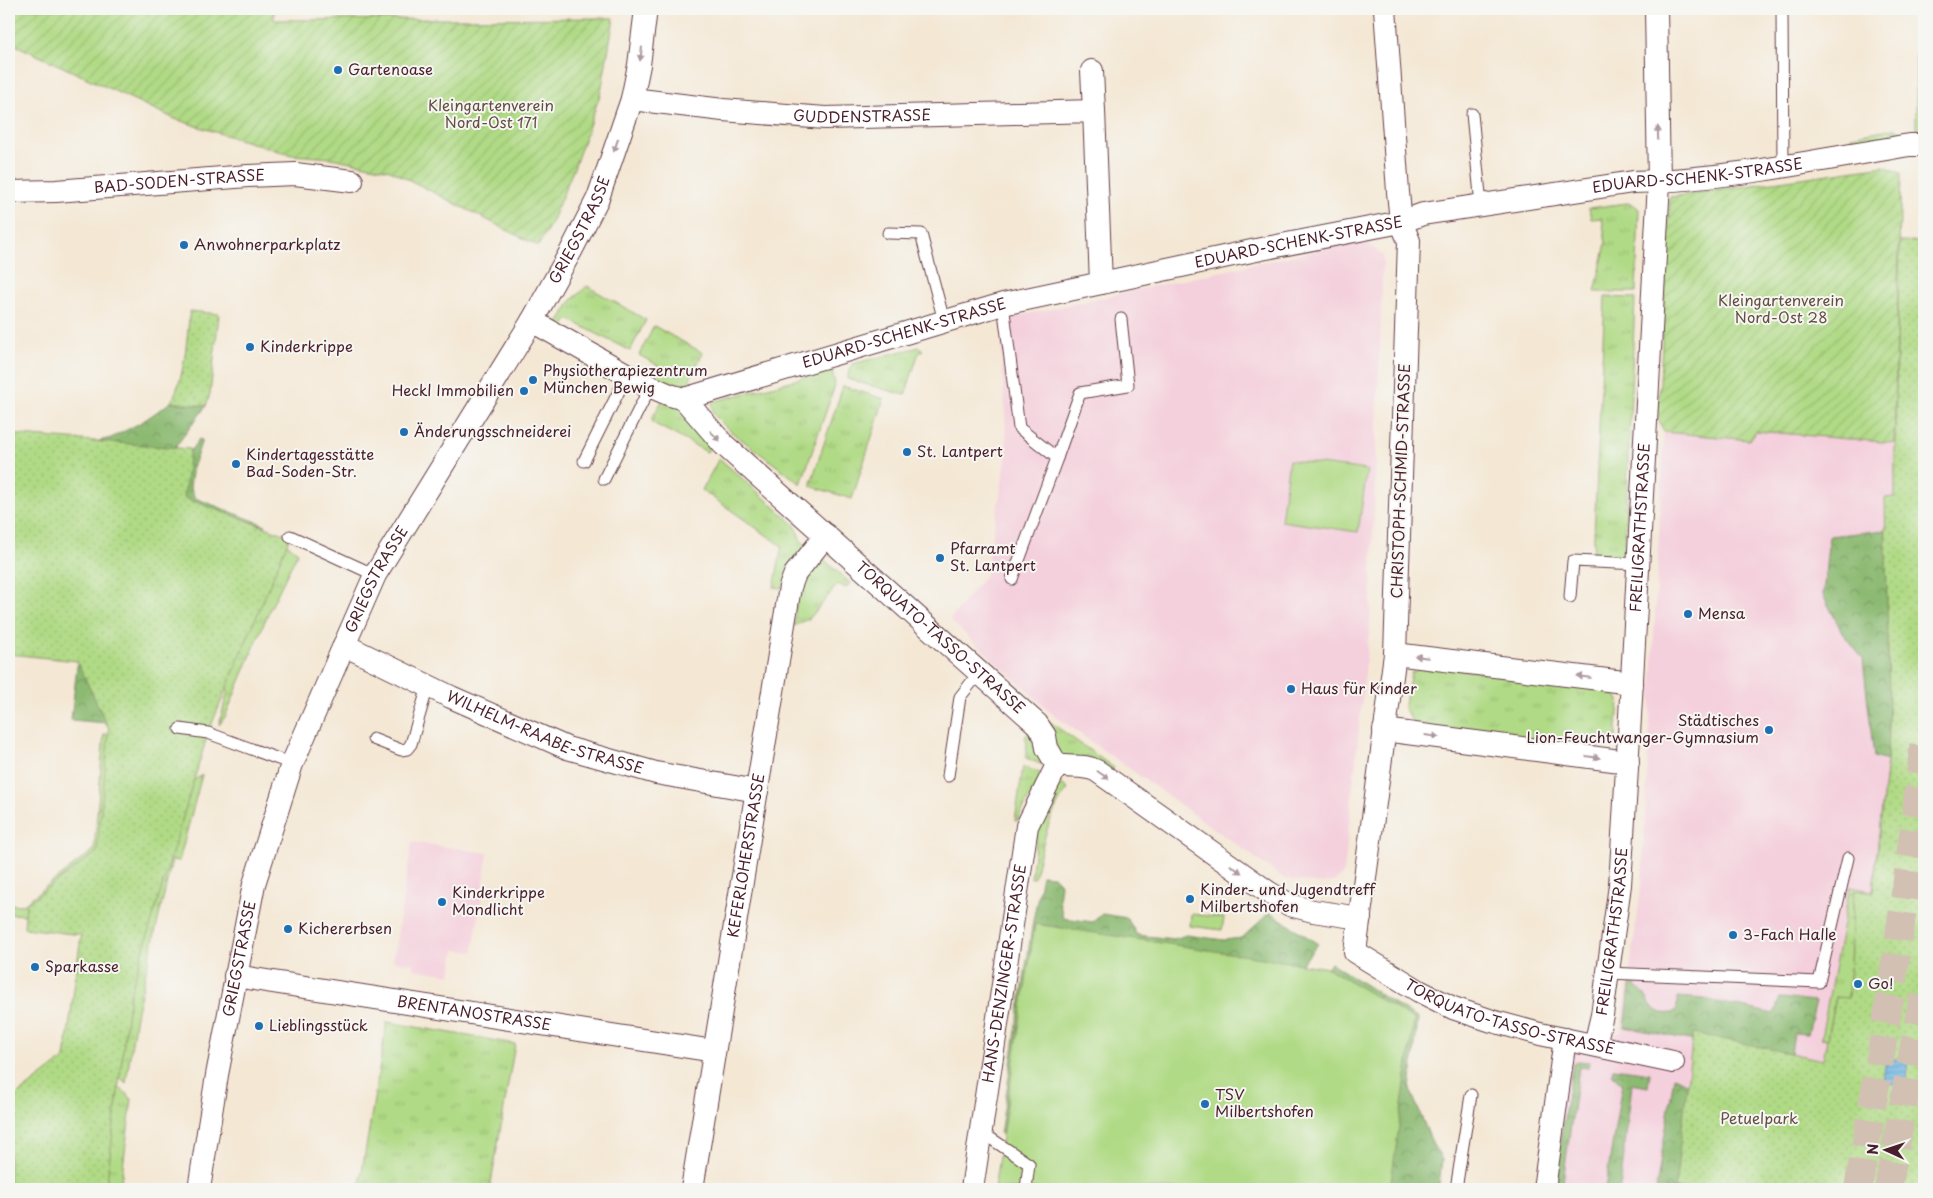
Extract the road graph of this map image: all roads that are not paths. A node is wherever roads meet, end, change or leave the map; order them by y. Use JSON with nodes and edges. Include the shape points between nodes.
{"nodes":[{"id":1,"x":646,"y":9,"type":"edge"},
{"id":2,"x":1385,"y":9,"type":"edge"},
{"id":3,"x":1656,"y":9,"type":"edge"},
{"id":4,"x":1782,"y":9,"type":"edge"},
{"id":5,"x":1092,"y":71,"type":"dead end"},
{"id":6,"x":632,"y":99,"type":"junction"},
{"id":7,"x":1094,"y":112,"type":"junction"},
{"id":8,"x":1472,"y":114,"type":"dead end"},
{"id":9,"x":1924,"y":145,"type":"edge"},
{"id":10,"x":1783,"y":166,"type":"junction"},
{"id":11,"x":352,"y":181,"type":"dead end"},
{"id":12,"x":1659,"y":182,"type":"junction"},
{"id":13,"x":9,"y":192,"type":"edge"},
{"id":14,"x":1481,"y":205,"type":"junction"},
{"id":15,"x":1401,"y":222,"type":"junction"},
{"id":16,"x":888,"y":233,"type":"dead end"},
{"id":17,"x":1101,"y":283,"type":"junction"},
{"id":18,"x":1003,"y":304,"type":"junction"},
{"id":19,"x":1121,"y":318,"type":"dead end"},
{"id":20,"x":532,"y":321,"type":"junction"},
{"id":21,"x":944,"y":321,"type":"junction"},
{"id":22,"x":626,"y":375,"type":"junction"},
{"id":23,"x":650,"y":387,"type":"junction"},
{"id":24,"x":684,"y":399,"type":"junction"},
{"id":25,"x":1056,"y":458,"type":"junction"},
{"id":26,"x":584,"y":462,"type":"dead end"},
{"id":27,"x":604,"y":479,"type":"dead end"},
{"id":28,"x":826,"y":535,"type":"junction"},
{"id":29,"x":290,"y":536,"type":"dead end"},
{"id":30,"x":1639,"y":564,"type":"junction"},
{"id":31,"x":375,"y":575,"type":"junction"},
{"id":32,"x":1012,"y":579,"type":"dead end"},
{"id":33,"x":1570,"y":597,"type":"dead end"},
{"id":34,"x":344,"y":645,"type":"junction"},
{"id":35,"x":1395,"y":654,"type":"junction"},
{"id":36,"x":978,"y":674,"type":"junction"},
{"id":37,"x":1632,"y":683,"type":"junction"},
{"id":38,"x":428,"y":686,"type":"junction"},
{"id":39,"x":180,"y":729,"type":"dead end"},
{"id":40,"x":1384,"y":730,"type":"junction"},
{"id":41,"x":373,"y":739,"type":"dead end"},
{"id":42,"x":1628,"y":762,"type":"junction"},
{"id":43,"x":292,"y":764,"type":"junction"},
{"id":44,"x":1057,"y":765,"type":"junction"},
{"id":45,"x":948,"y":776,"type":"dead end"},
{"id":46,"x":757,"y":791,"type":"junction"},
{"id":47,"x":1848,"y":858,"type":"dead end"},
{"id":48,"x":1360,"y":918,"type":"junction"},
{"id":49,"x":1355,"y":952,"type":"joint"},
{"id":50,"x":1608,"y":973,"type":"junction"},
{"id":51,"x":235,"y":976,"type":"junction"},
{"id":52,"x":1565,"y":1039,"type":"junction"},
{"id":53,"x":1595,"y":1045,"type":"junction"},
{"id":54,"x":714,"y":1051,"type":"junction"},
{"id":55,"x":1672,"y":1062,"type":"dead end"},
{"id":56,"x":1471,"y":1095,"type":"dead end"},
{"id":57,"x":981,"y":1132,"type":"junction"},
{"id":58,"x":199,"y":1189,"type":"edge"},
{"id":59,"x":692,"y":1189,"type":"edge"},
{"id":60,"x":972,"y":1189,"type":"edge"},
{"id":61,"x":1026,"y":1189,"type":"edge"},
{"id":62,"x":1456,"y":1189,"type":"edge"},
{"id":63,"x":1544,"y":1189,"type":"edge"}],
"edges":[{"from":1,"to":6,"type":"street","name":"GRIEGSTRASSE","one_way":true},
{"from":2,"to":15,"type":"street","name":"CHRISTOPH-SCHMID-STRASSE"},
{"from":12,"to":3,"type":"street","name":"FREILIGRATHSTRASSE","one_way":true},
{"from":4,"to":10,"type":"lane"},
{"from":5,"to":7,"type":"street"},
{"from":6,"to":7,"type":"street","name":"GUDDENSTRASSE","via":[[825,118]]},
{"from":6,"to":20,"type":"street","name":"GRIEGSTRASSE","one_way":true,"via":[[598,198]]},
{"from":7,"to":17,"type":"street"},
{"from":8,"to":14,"type":"lane"},
{"from":9,"to":10,"type":"street","name":"EDUARD-SCHENK-STRASSE"},
{"from":10,"to":12,"type":"street","name":"EDUARD-SCHENK-STRASSE"},
{"from":11,"to":13,"type":"street","name":"BAD-SODEN-STRASSE","via":[[295,174]]},
{"from":12,"to":14,"type":"street","name":"EDUARD-SCHENK-STRASSE","via":[[1633,182]]},
{"from":12,"to":30,"type":"street","name":"FREILIGRATHSTRASSE"},
{"from":14,"to":15,"type":"street","name":"EDUARD-SCHENK-STRASSE","via":[[1423,214]]},
{"from":15,"to":17,"type":"street","name":"EDUARD-SCHENK-STRASSE"},
{"from":15,"to":35,"type":"street","name":"CHRISTOPH-SCHMID-STRASSE","via":[[1409,240]]},
{"from":16,"to":21,"type":"lane","via":[[921,234]]},
{"from":17,"to":18,"type":"street","name":"EDUARD-SCHENK-STRASSE"},
{"from":18,"to":21,"type":"street","name":"EDUARD-SCHENK-STRASSE"},
{"from":18,"to":25,"type":"lane","via":[[1020,428]]},
{"from":19,"to":25,"type":"lane","via":[[1128,385],[1080,393]]},
{"from":20,"to":22,"type":"street","name":"TORQUATO-TASSO-STRASSE"},
{"from":20,"to":31,"type":"street","name":"GRIEGSTRASSE"},
{"from":21,"to":24,"type":"street","name":"EDUARD-SCHENK-STRASSE"},
{"from":22,"to":23,"type":"street","name":"TORQUATO-TASSO-STRASSE"},
{"from":22,"to":26,"type":"lane"},
{"from":23,"to":24,"type":"street","name":"TORQUATO-TASSO-STRASSE"},
{"from":23,"to":27,"type":"lane"},
{"from":24,"to":28,"type":"street","name":"TORQUATO-TASSO-STRASSE","one_way":true,"via":[[723,444]]},
{"from":25,"to":32,"type":"lane"},
{"from":28,"to":36,"type":"street","name":"TORQUATO-TASSO-STRASSE"},
{"from":28,"to":46,"type":"street","name":"KEFERLOHERSTRASSE","via":[[792,579]]},
{"from":29,"to":31,"type":"lane"},
{"from":30,"to":33,"type":"lane","via":[[1573,561]]},
{"from":30,"to":37,"type":"street","name":"FREILIGRATHSTRASSE"},
{"from":31,"to":34,"type":"street","name":"GRIEGSTRASSE"},
{"from":34,"to":38,"type":"street","name":"WILHELM-RAABE-STRASSE"},
{"from":34,"to":43,"type":"street","name":"GRIEGSTRASSE"},
{"from":37,"to":35,"type":"street","one_way":true},
{"from":35,"to":40,"type":"street","name":"CHRISTOPH-SCHMID-STRASSE"},
{"from":36,"to":44,"type":"street","name":"TORQUATO-TASSO-STRASSE","via":[[1036,724],[1045,736],[1047,748]]},
{"from":36,"to":45,"type":"lane","via":[[960,697]]},
{"from":37,"to":42,"type":"street","name":"FREILIGRATHSTRASSE"},
{"from":38,"to":41,"type":"lane","via":[[407,750]]},
{"from":38,"to":46,"type":"street","name":"WILHELM-RAABE-STRASSE","via":[[567,748],[656,773]]},
{"from":39,"to":43,"type":"lane","via":[[208,733]]},
{"from":40,"to":42,"type":"street","one_way":true},
{"from":40,"to":48,"type":"street","name":"CHRISTOPH-SCHMID-STRASSE"},
{"from":42,"to":50,"type":"street","name":"FREILIGRATHSTRASSE","via":[[1620,885]]},
{"from":43,"to":51,"type":"street","name":"GRIEGSTRASSE","via":[[254,884]]},
{"from":44,"to":48,"type":"street","one_way":true,"via":[[1089,766],[1290,905],[1313,912]]},
{"from":44,"to":57,"type":"street","name":"HANS-DENZINGER-STRASSE","via":[[1027,826]]},
{"from":46,"to":54,"type":"street","name":"KEFERLOHERSTRASSE"},
{"from":47,"to":50,"type":"lane","via":[[1820,982]]},
{"from":48,"to":49,"type":"street","name":"CHRISTOPH-SCHMID-STRASSE"},
{"from":49,"to":52,"type":"street","name":"TORQUATO-TASSO-STRASSE","via":[[1453,1008],[1492,1022]]},
{"from":50,"to":53,"type":"street","name":"FREILIGRATHSTRASSE"},
{"from":51,"to":54,"type":"street","name":"BRENTANOSTRASSE"},
{"from":51,"to":58,"type":"street","name":"GRIEGSTRASSE"},
{"from":52,"to":53,"type":"street","name":"TORQUATO-TASSO-STRASSE"},
{"from":52,"to":63,"type":"street"},
{"from":53,"to":55,"type":"street","name":"TORQUATO-TASSO-STRASSE"},
{"from":54,"to":59,"type":"street","name":"KEFERLOHERSTRASSE"},
{"from":56,"to":62,"type":"lane"},
{"from":57,"to":60,"type":"street","name":"HANS-DENZINGER-STRASSE"},
{"from":57,"to":61,"type":"lane","via":[[1029,1164]]}]}
